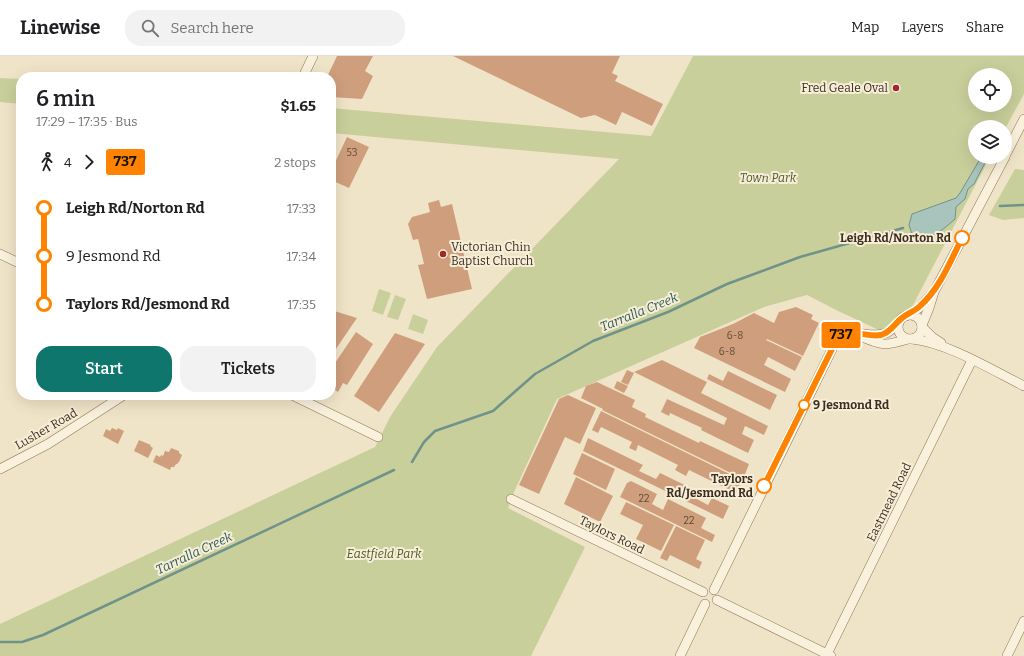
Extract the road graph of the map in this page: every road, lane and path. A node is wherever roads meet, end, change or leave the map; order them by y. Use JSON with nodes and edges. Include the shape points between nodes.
{"nodes":[{"id":1,"x":313,"y":56,"type":"edge"},
{"id":2,"x":305,"y":72,"type":"edge"},
{"id":3,"x":1024,"y":120,"type":"edge"},
{"id":4,"x":1012,"y":143,"type":"edge"},
{"id":5,"x":1001,"y":164,"type":"edge"},
{"id":6,"x":0,"y":254,"type":"edge"},
{"id":7,"x":16,"y":262,"type":"edge"},
{"id":8,"x":934,"y":292,"type":"junction"},
{"id":9,"x":906,"y":316,"type":"junction"},
{"id":10,"x":898,"y":322,"type":"junction"},
{"id":11,"x":922,"y":326,"type":"junction"},
{"id":12,"x":856,"y":333,"type":"junction"},
{"id":13,"x":910,"y":339,"type":"junction"},
{"id":14,"x":952,"y":351,"type":"junction"},
{"id":15,"x":972,"y":360,"type":"junction"},
{"id":16,"x":1024,"y":386,"type":"edge"},
{"id":17,"x":116,"y":400,"type":"edge"},
{"id":18,"x":302,"y":400,"type":"edge"},
{"id":19,"x":378,"y":437,"type":"dead end"},
{"id":20,"x":1,"y":466,"type":"edge"},
{"id":21,"x":511,"y":500,"type":"dead end"},
{"id":22,"x":714,"y":590,"type":"junction"},
{"id":23,"x":703,"y":592,"type":"junction"},
{"id":24,"x":717,"y":600,"type":"junction"},
{"id":25,"x":705,"y":604,"type":"junction"},
{"id":26,"x":1024,"y":621,"type":"edge"},
{"id":27,"x":829,"y":655,"type":"edge"},
{"id":28,"x":680,"y":656,"type":"edge"},
{"id":29,"x":1007,"y":656,"type":"edge"}],
"edges":[{"from":1,"to":2,"type":"street"},
{"from":3,"to":4,"type":"street"},
{"from":5,"to":8,"type":"street"},
{"from":6,"to":7,"type":"street"},
{"from":8,"to":9,"type":"street","via":[[919,308]]},
{"from":8,"to":11,"type":"street"},
{"from":9,"to":10,"type":"street"},
{"from":9,"to":11,"type":"street","via":[[918,318]]},
{"from":10,"to":12,"type":"street","via":[[886,333]]},
{"from":10,"to":13,"type":"street","via":[[899,333]]},
{"from":11,"to":13,"type":"street","via":[[918,336]]},
{"from":11,"to":14,"type":"street","via":[[932,337]]},
{"from":12,"to":13,"type":"street","via":[[877,344],[886,345]]},
{"from":12,"to":22,"type":"street","via":[[840,335],[833,346]]},
{"from":13,"to":14,"type":"street"},
{"from":14,"to":15,"type":"street"},
{"from":15,"to":16,"type":"street"},
{"from":15,"to":27,"type":"street","name":"Eastmead Road"},
{"from":17,"to":20,"type":"street","name":"Lusher Road","via":[[48,444]]},
{"from":18,"to":19,"type":"street"},
{"from":21,"to":23,"type":"street","name":"Taylors Road"},
{"from":22,"to":23,"type":"street","via":[[707,589]]},
{"from":22,"to":24,"type":"street","via":[[717,593]]},
{"from":23,"to":25,"type":"street","via":[[702,600]]},
{"from":24,"to":25,"type":"street","via":[[712,605]]},
{"from":24,"to":27,"type":"street"},
{"from":25,"to":28,"type":"street"},
{"from":26,"to":29,"type":"street"}]}
